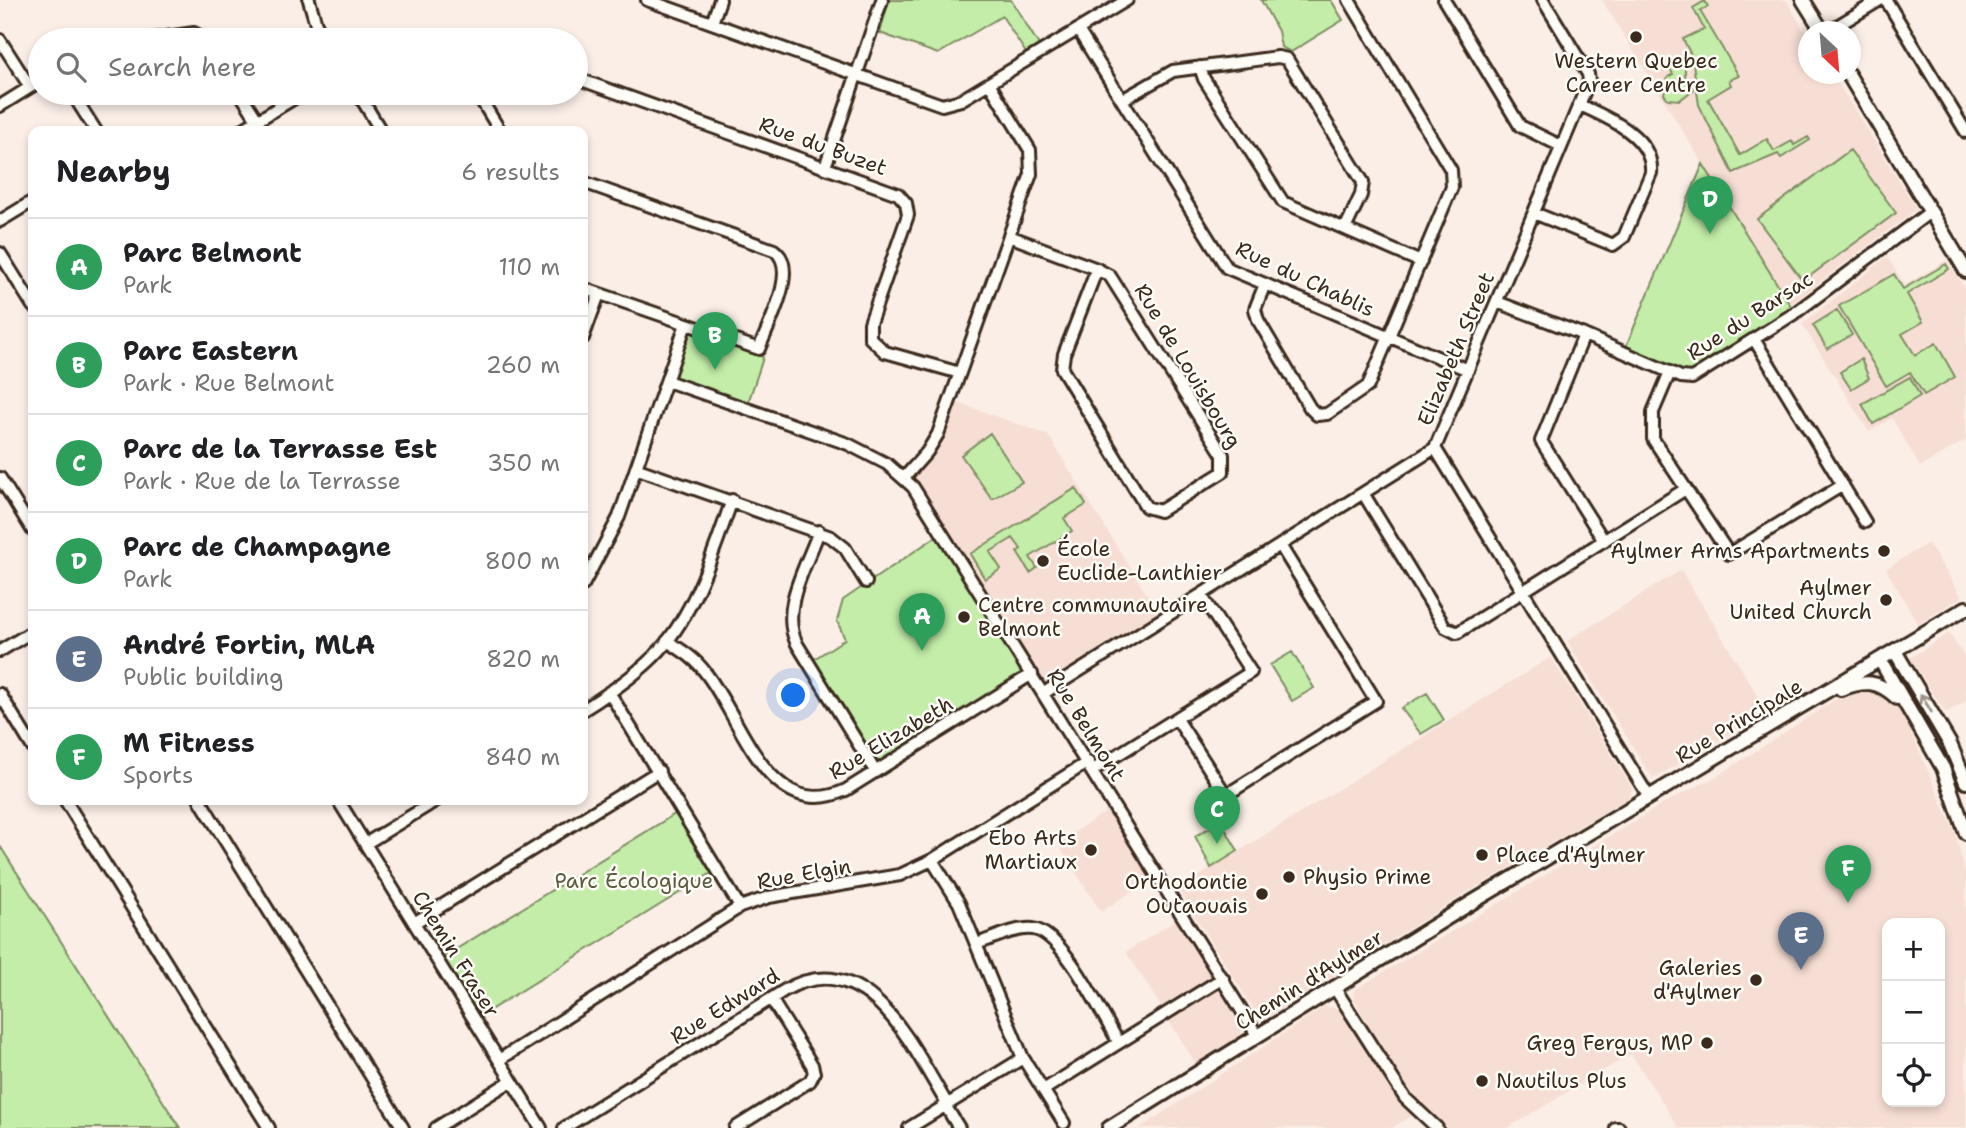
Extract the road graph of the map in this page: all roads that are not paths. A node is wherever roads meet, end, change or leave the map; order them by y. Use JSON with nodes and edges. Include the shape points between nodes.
{"nodes":[{"id":1,"x":309,"y":0,"type":"edge"},
{"id":2,"x":647,"y":0,"type":"edge"},
{"id":3,"x":720,"y":0,"type":"edge"},
{"id":4,"x":882,"y":0,"type":"edge"},
{"id":5,"x":1127,"y":0,"type":"edge"},
{"id":6,"x":1349,"y":0,"type":"edge"},
{"id":7,"x":1444,"y":0,"type":"edge"},
{"id":8,"x":1543,"y":0,"type":"edge"},
{"id":9,"x":1803,"y":0,"type":"edge"},
{"id":10,"x":1880,"y":0,"type":"edge"},
{"id":11,"x":1886,"y":0,"type":"edge"},
{"id":12,"x":1817,"y":21,"type":"edge"},
{"id":13,"x":1844,"y":21,"type":"edge"},
{"id":14,"x":712,"y":23,"type":"junction"},
{"id":15,"x":318,"y":28,"type":"edge"},
{"id":16,"x":1078,"y":30,"type":"junction"},
{"id":17,"x":0,"y":40,"type":"edge"},
{"id":18,"x":1200,"y":67,"type":"junction"},
{"id":19,"x":28,"y":75,"type":"edge"},
{"id":20,"x":857,"y":75,"type":"junction"},
{"id":21,"x":588,"y":82,"type":"edge"},
{"id":22,"x":989,"y":83,"type":"junction"},
{"id":23,"x":1854,"y":84,"type":"edge"},
{"id":24,"x":28,"y":88,"type":"edge"},
{"id":25,"x":1122,"y":100,"type":"junction"},
{"id":26,"x":80,"y":105,"type":"edge"},
{"id":27,"x":248,"y":105,"type":"edge"},
{"id":28,"x":284,"y":105,"type":"edge"},
{"id":29,"x":365,"y":105,"type":"edge"},
{"id":30,"x":484,"y":105,"type":"edge"},
{"id":31,"x":1580,"y":105,"type":"junction"},
{"id":32,"x":0,"y":106,"type":"edge"},
{"id":33,"x":258,"y":121,"type":"junction"},
{"id":34,"x":93,"y":126,"type":"edge"},
{"id":35,"x":249,"y":126,"type":"edge"},
{"id":36,"x":378,"y":126,"type":"edge"},
{"id":37,"x":497,"y":126,"type":"edge"},
{"id":38,"x":1966,"y":132,"type":"edge"},
{"id":39,"x":1561,"y":146,"type":"junction"},
{"id":40,"x":825,"y":167,"type":"junction"},
{"id":41,"x":588,"y":184,"type":"edge"},
{"id":42,"x":28,"y":204,"type":"edge"},
{"id":43,"x":1930,"y":212,"type":"junction"},
{"id":44,"x":1534,"y":213,"type":"junction"},
{"id":45,"x":0,"y":221,"type":"edge"},
{"id":46,"x":1345,"y":229,"type":"junction"},
{"id":47,"x":1009,"y":236,"type":"junction"},
{"id":48,"x":1,"y":256,"type":"edge"},
{"id":49,"x":1421,"y":262,"type":"junction"},
{"id":50,"x":1097,"y":269,"type":"junction"},
{"id":51,"x":1966,"y":271,"type":"edge"},
{"id":52,"x":1265,"y":284,"type":"junction"},
{"id":53,"x":588,"y":290,"type":"edge"},
{"id":54,"x":599,"y":294,"type":"junction"},
{"id":55,"x":28,"y":298,"type":"edge"},
{"id":56,"x":1497,"y":302,"type":"junction"},
{"id":57,"x":588,"y":324,"type":"edge"},
{"id":58,"x":686,"y":324,"type":"junction"},
{"id":59,"x":1584,"y":335,"type":"junction"},
{"id":60,"x":1388,"y":338,"type":"junction"},
{"id":61,"x":1754,"y":339,"type":"junction"},
{"id":62,"x":1468,"y":370,"type":"junction"},
{"id":63,"x":1670,"y":372,"type":"junction"},
{"id":64,"x":960,"y":373,"type":"junction"},
{"id":65,"x":667,"y":381,"type":"junction"},
{"id":66,"x":1435,"y":448,"type":"junction"},
{"id":67,"x":638,"y":469,"type":"junction"},
{"id":68,"x":0,"y":478,"type":"edge"},
{"id":69,"x":904,"y":478,"type":"junction"},
{"id":70,"x":1843,"y":485,"type":"junction"},
{"id":71,"x":1684,"y":490,"type":"junction"},
{"id":72,"x":1363,"y":493,"type":"junction"},
{"id":73,"x":732,"y":500,"type":"junction"},
{"id":74,"x":1865,"y":522,"type":"dead end"},
{"id":75,"x":28,"y":523,"type":"edge"},
{"id":76,"x":819,"y":531,"type":"junction"},
{"id":77,"x":1604,"y":541,"type":"junction"},
{"id":78,"x":1280,"y":545,"type":"junction"},
{"id":79,"x":588,"y":576,"type":"edge"},
{"id":80,"x":866,"y":582,"type":"dead end"},
{"id":81,"x":1524,"y":593,"type":"junction"},
{"id":82,"x":1201,"y":595,"type":"junction"},
{"id":83,"x":1966,"y":608,"type":"edge"},
{"id":84,"x":28,"y":634,"type":"edge"},
{"id":85,"x":667,"y":641,"type":"junction"},
{"id":86,"x":0,"y":651,"type":"edge"},
{"id":87,"x":1895,"y":651,"type":"junction"},
{"id":88,"x":1880,"y":660,"type":"junction"},
{"id":89,"x":1031,"y":674,"type":"junction"},
{"id":90,"x":610,"y":692,"type":"junction"},
{"id":91,"x":1044,"y":693,"type":"junction"},
{"id":92,"x":0,"y":694,"type":"edge"},
{"id":93,"x":1811,"y":701,"type":"junction"},
{"id":94,"x":588,"y":707,"type":"edge"},
{"id":95,"x":1913,"y":717,"type":"junction"},
{"id":96,"x":1177,"y":719,"type":"junction"},
{"id":97,"x":28,"y":740,"type":"edge"},
{"id":98,"x":1090,"y":766,"type":"junction"},
{"id":99,"x":659,"y":771,"type":"junction"},
{"id":100,"x":875,"y":771,"type":"junction"},
{"id":101,"x":1966,"y":782,"type":"edge"},
{"id":102,"x":1648,"y":797,"type":"junction"},
{"id":103,"x":68,"y":805,"type":"edge"},
{"id":104,"x":203,"y":805,"type":"edge"},
{"id":105,"x":341,"y":805,"type":"edge"},
{"id":106,"x":429,"y":805,"type":"edge"},
{"id":107,"x":1966,"y":833,"type":"edge"},
{"id":108,"x":365,"y":844,"type":"junction"},
{"id":109,"x":932,"y":860,"type":"junction"},
{"id":110,"x":1531,"y":867,"type":"joint"},
{"id":111,"x":740,"y":908,"type":"junction"},
{"id":112,"x":414,"y":923,"type":"junction"},
{"id":113,"x":976,"y":944,"type":"junction"},
{"id":114,"x":1223,"y":978,"type":"junction"},
{"id":115,"x":1334,"y":988,"type":"junction"},
{"id":116,"x":771,"y":999,"type":"junction"},
{"id":117,"x":1257,"y":1035,"type":"junction"},
{"id":118,"x":1119,"y":1043,"type":"junction"},
{"id":119,"x":1023,"y":1058,"type":"junction"},
{"id":120,"x":499,"y":1060,"type":"junction"},
{"id":121,"x":512,"y":1081,"type":"junction"},
{"id":122,"x":1045,"y":1089,"type":"junction"},
{"id":123,"x":946,"y":1105,"type":"junction"},
{"id":124,"x":1064,"y":1124,"type":"dead end"},
{"id":125,"x":269,"y":1128,"type":"edge"},
{"id":126,"x":403,"y":1128,"type":"edge"},
{"id":127,"x":436,"y":1128,"type":"edge"},
{"id":128,"x":541,"y":1128,"type":"edge"},
{"id":129,"x":564,"y":1128,"type":"edge"},
{"id":130,"x":735,"y":1128,"type":"edge"},
{"id":131,"x":909,"y":1128,"type":"edge"},
{"id":132,"x":960,"y":1128,"type":"edge"},
{"id":133,"x":1109,"y":1128,"type":"edge"},
{"id":134,"x":1437,"y":1128,"type":"edge"}],
"edges":[{"from":1,"to":15,"type":"street"},
{"from":2,"to":14,"type":"street"},
{"from":3,"to":14,"type":"street"},
{"from":4,"to":20,"type":"street"},
{"from":5,"to":16,"type":"street"},
{"from":6,"to":49,"type":"street","via":[[1454,176]]},
{"from":7,"to":39,"type":"street","via":[[1520,126]]},
{"from":8,"to":31,"type":"street","name":"Elizabeth Street","via":[[1588,74]]},
{"from":9,"to":12,"type":"main road"},
{"from":10,"to":13,"type":"street"},
{"from":11,"to":38,"type":"street"},
{"from":14,"to":20,"type":"street"},
{"from":16,"to":22,"type":"street"},
{"from":16,"to":25,"type":"street","name":"Rue du Chablis"},
{"from":17,"to":19,"type":"street"},
{"from":18,"to":25,"type":"street","via":[[1167,73]]},
{"from":18,"to":46,"type":"street","via":[[1277,196],[1291,207]]},
{"from":18,"to":46,"type":"street","via":[[1278,57],[1290,62],[1363,182]]},
{"from":20,"to":22,"type":"street","via":[[942,105],[961,100]]},
{"from":20,"to":40,"type":"street"},
{"from":21,"to":40,"type":"street","name":"Rue du Buzet"},
{"from":22,"to":47,"type":"street","via":[[1033,156]]},
{"from":23,"to":43,"type":"main road"},
{"from":24,"to":32,"type":"street"},
{"from":25,"to":52,"type":"street","name":"Rue du Chablis","via":[[1221,262]]},
{"from":26,"to":34,"type":"street"},
{"from":27,"to":33,"type":"street"},
{"from":28,"to":33,"type":"street"},
{"from":29,"to":36,"type":"street"},
{"from":30,"to":37,"type":"street"},
{"from":31,"to":39,"type":"street","name":"Elizabeth Street"},
{"from":31,"to":44,"type":"street","via":[[1629,129],[1650,163],[1651,173],[1624,237],[1613,245]]},
{"from":33,"to":35,"type":"street"},
{"from":39,"to":44,"type":"street","name":"Elizabeth Street"},
{"from":40,"to":64,"type":"street","name":"Rue du Buzet","via":[[898,194],[908,208],[870,323],[873,344],[885,352]]},
{"from":41,"to":58,"type":"street","via":[[781,255],[785,277],[759,349]]},
{"from":42,"to":45,"type":"street"},
{"from":43,"to":51,"type":"main road"},
{"from":43,"to":61,"type":"street","name":"Rue du Barsac"},
{"from":44,"to":56,"type":"street","name":"Elizabeth Street"},
{"from":46,"to":49,"type":"street"},
{"from":47,"to":50,"type":"street","name":"Rue de Louisbourg"},
{"from":47,"to":64,"type":"street"},
{"from":48,"to":55,"type":"street"},
{"from":49,"to":60,"type":"street"},
{"from":50,"to":50,"type":"street","name":"Rue de Louisbourg","via":[[1115,281],[1225,460],[1223,471],[1160,511],[1146,507],[1062,369]]},
{"from":52,"to":60,"type":"street","name":"Rue du Chablis"},
{"from":52,"to":60,"type":"street","via":[[1255,315],[1317,415],[1327,414],[1365,391]]},
{"from":53,"to":54,"type":"street"},
{"from":54,"to":57,"type":"street"},
{"from":54,"to":58,"type":"street"},
{"from":56,"to":59,"type":"street","name":"Rue du Barsac"},
{"from":56,"to":62,"type":"street","name":"Elizabeth Street"},
{"from":58,"to":65,"type":"street"},
{"from":59,"to":63,"type":"street","name":"Rue du Barsac"},
{"from":59,"to":77,"type":"street","via":[[1541,442]]},
{"from":60,"to":62,"type":"street","name":"Rue du Chablis"},
{"from":61,"to":63,"type":"street","name":"Rue du Barsac","via":[[1692,378]]},
{"from":61,"to":70,"type":"street"},
{"from":62,"to":66,"type":"street","name":"Elizabeth Street"},
{"from":63,"to":71,"type":"street","via":[[1656,402],[1651,429],[1657,448]]},
{"from":64,"to":69,"type":"street","via":[[933,444]]},
{"from":65,"to":67,"type":"street"},
{"from":65,"to":69,"type":"street","name":"Rue Belmont","via":[[848,444]]},
{"from":66,"to":72,"type":"street","name":"Elizabeth Street"},
{"from":66,"to":81,"type":"street"},
{"from":67,"to":73,"type":"street"},
{"from":67,"to":79,"type":"street"},
{"from":68,"to":75,"type":"street"},
{"from":69,"to":89,"type":"street","name":"Rue Belmont","via":[[926,504]]},
{"from":70,"to":71,"type":"street","via":[[1729,554]]},
{"from":70,"to":74,"type":"street"},
{"from":71,"to":77,"type":"street"},
{"from":72,"to":78,"type":"street","name":"Elizabeth Street"},
{"from":72,"to":81,"type":"street","via":[[1449,631],[1462,631]]},
{"from":73,"to":76,"type":"street"},
{"from":73,"to":85,"type":"street","via":[[701,581]]},
{"from":76,"to":80,"type":"street","via":[[841,543]]},
{"from":76,"to":100,"type":"street","via":[[792,604],[791,630]]},
{"from":77,"to":81,"type":"street"},
{"from":78,"to":82,"type":"street","name":"Elizabeth Street"},
{"from":78,"to":96,"type":"street","via":[[1376,701],[1226,795]]},
{"from":81,"to":102,"type":"street"},
{"from":82,"to":91,"type":"street","name":"Elizabeth Street"},
{"from":82,"to":96,"type":"street","name":"Rue Elgin","via":[[1251,672]]},
{"from":83,"to":87,"type":"main road","name":"Rue Principale"},
{"from":84,"to":86,"type":"street"},
{"from":85,"to":90,"type":"street"},
{"from":85,"to":100,"type":"street","name":"Rue Elizabeth","via":[[704,671],[771,776],[788,791],[810,799],[828,797]]},
{"from":87,"to":88,"type":"main road","name":"Rue Principale"},
{"from":101,"to":87,"type":"main road","one_way":true,"via":[[1950,744]]},
{"from":88,"to":93,"type":"main road","name":"Rue Principale"},
{"from":88,"to":95,"type":"main road"},
{"from":89,"to":91,"type":"street","name":"Rue Belmont"},
{"from":89,"to":100,"type":"street","name":"Rue Elizabeth"},
{"from":90,"to":94,"type":"street"},
{"from":90,"to":99,"type":"street"},
{"from":91,"to":98,"type":"street","name":"Rue Belmont"},
{"from":92,"to":97,"type":"street"},
{"from":93,"to":95,"type":"main road","via":[[1864,682],[1876,683],[1891,692]]},
{"from":93,"to":102,"type":"main road","name":"Rue Principale"},
{"from":95,"to":107,"type":"main road","via":[[1951,785]]},
{"from":96,"to":98,"type":"street","name":"Rue Elgin"},
{"from":98,"to":109,"type":"street","name":"Rue Elgin"},
{"from":98,"to":114,"type":"street","name":"Rue Belmont"},
{"from":99,"to":111,"type":"street"},
{"from":99,"to":112,"type":"street"},
{"from":102,"to":110,"type":"main road","name":"Rue Principale"},
{"from":103,"to":125,"type":"street"},
{"from":104,"to":126,"type":"street"},
{"from":105,"to":108,"type":"street","name":"Chemin Fraser"},
{"from":106,"to":108,"type":"street"},
{"from":108,"to":112,"type":"street","name":"Chemin Fraser"},
{"from":109,"to":111,"type":"street","name":"Rue Elgin","via":[[900,875],[769,897]]},
{"from":109,"to":113,"type":"street","via":[[959,903]]},
{"from":110,"to":115,"type":"main road","name":"Chemin d'Aylmer"},
{"from":111,"to":120,"type":"street","name":"Rue Elgin"},
{"from":112,"to":120,"type":"street","name":"Chemin Fraser"},
{"from":113,"to":118,"type":"street","via":[[1024,929],[1049,936]]},
{"from":113,"to":119,"type":"street"},
{"from":114,"to":117,"type":"street","name":"Rue Belmont"},
{"from":114,"to":118,"type":"street"},
{"from":115,"to":117,"type":"main road","name":"Chemin d'Aylmer"},
{"from":115,"to":134,"type":"street","via":[[1405,1098]]},
{"from":116,"to":123,"type":"street","name":"Rue Edward","via":[[813,980],[845,983],[873,995],[892,1017]]},
{"from":116,"to":129,"type":"street","name":"Rue Edward"},
{"from":116,"to":130,"type":"street","via":[[814,1073],[810,1081]]},
{"from":117,"to":133,"type":"main road","name":"Chemin d'Aylmer"},
{"from":118,"to":122,"type":"street"},
{"from":119,"to":122,"type":"street"},
{"from":119,"to":123,"type":"street"},
{"from":120,"to":121,"type":"street","name":"Chemin Fraser"},
{"from":121,"to":127,"type":"street"},
{"from":121,"to":128,"type":"street","name":"Chemin Fraser"},
{"from":122,"to":124,"type":"street"},
{"from":123,"to":131,"type":"street"},
{"from":123,"to":132,"type":"street","name":"Rue Edward"}]}
